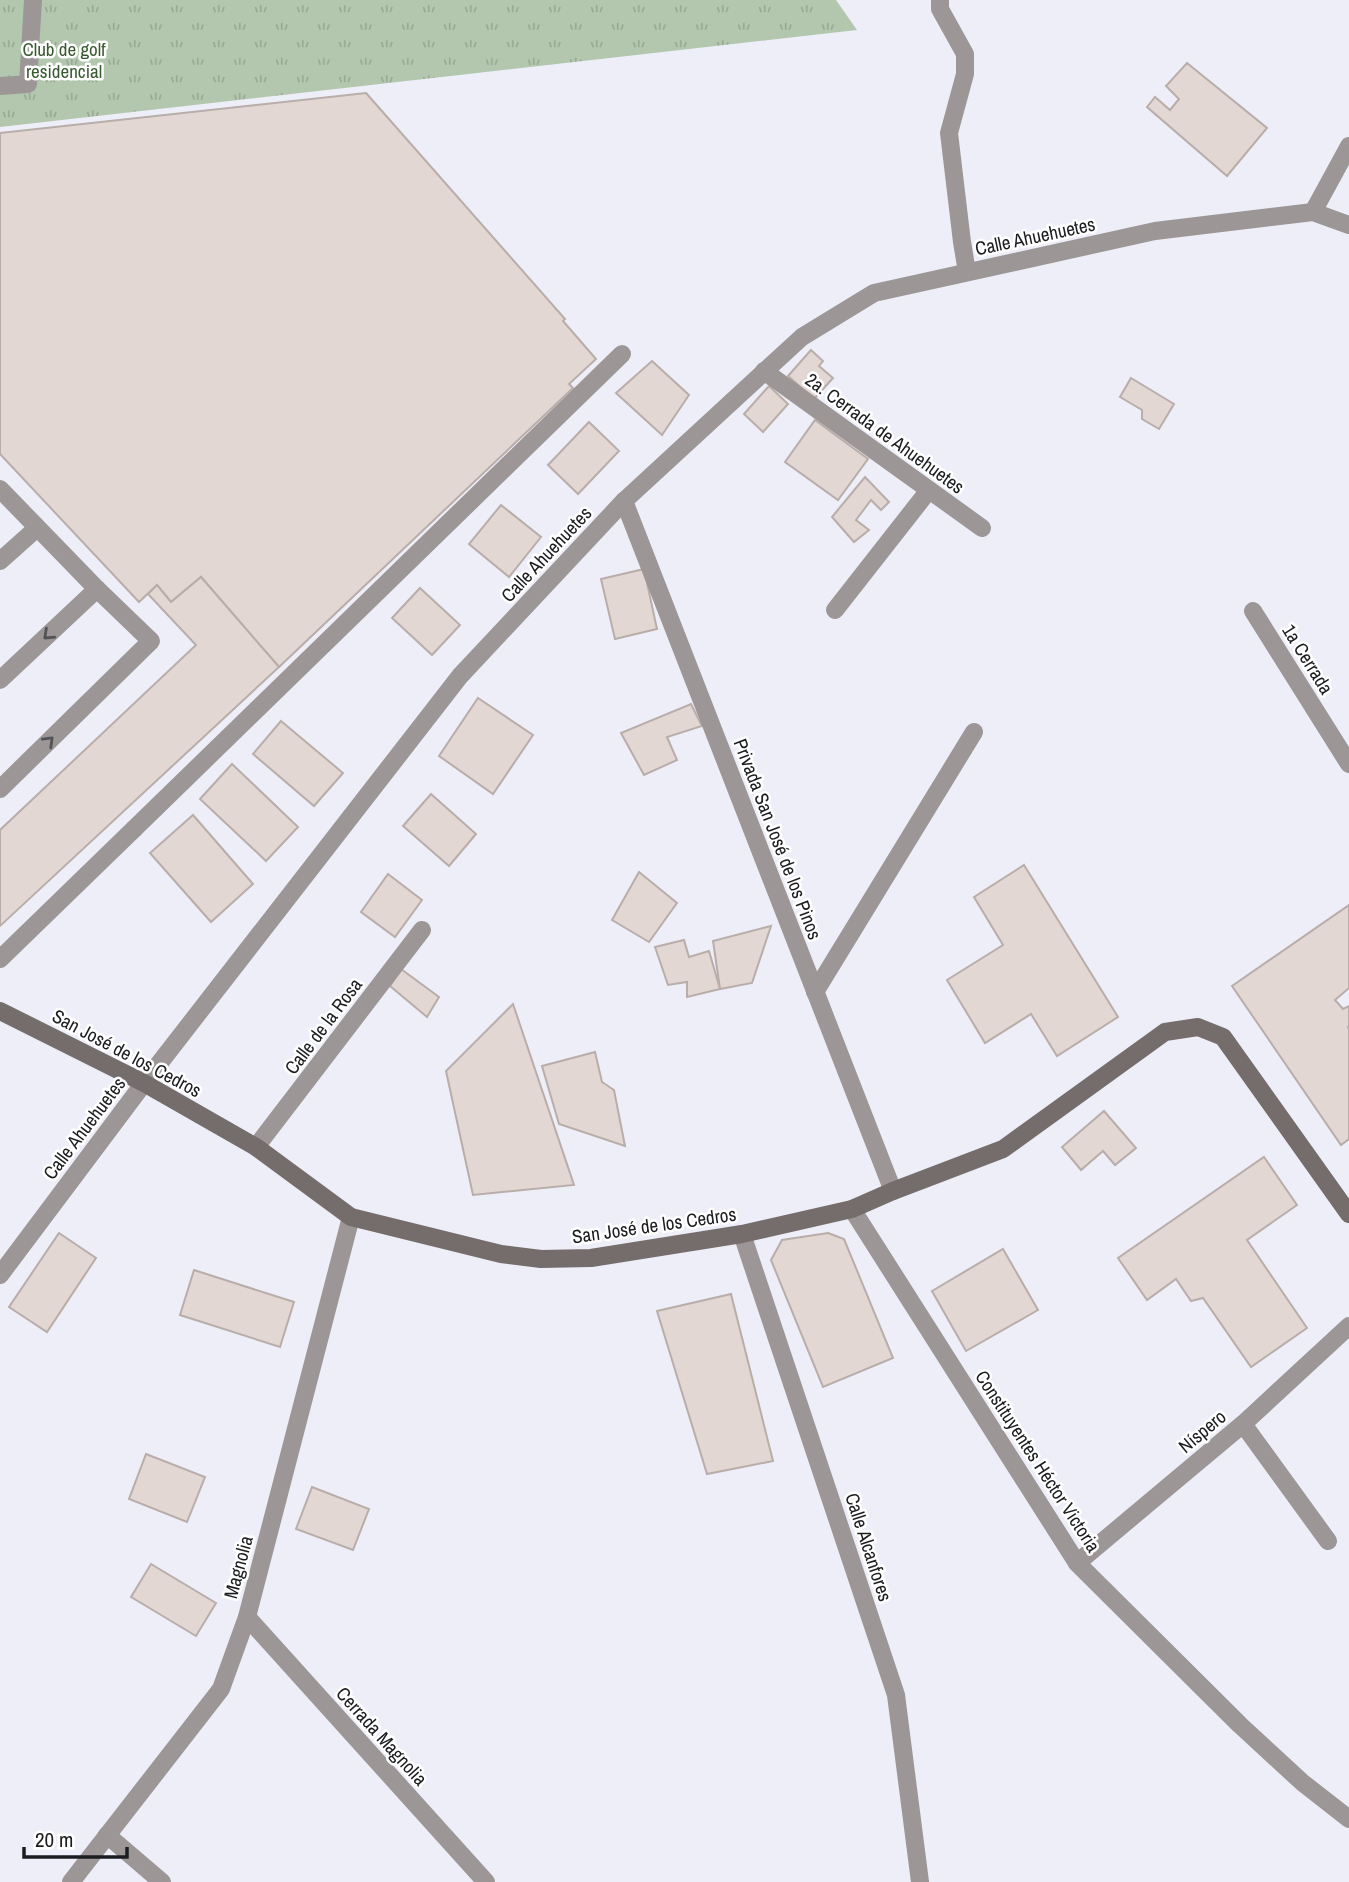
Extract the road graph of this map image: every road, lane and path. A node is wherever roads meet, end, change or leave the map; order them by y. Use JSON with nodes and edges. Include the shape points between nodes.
{"nodes":[{"id":1,"x":33,"y":0,"type":"edge"},
{"id":2,"x":940,"y":0,"type":"edge"},
{"id":3,"x":0,"y":86,"type":"edge"},
{"id":4,"x":1349,"y":146,"type":"edge"},
{"id":5,"x":1312,"y":212,"type":"junction"},
{"id":6,"x":1349,"y":225,"type":"edge"},
{"id":7,"x":967,"y":272,"type":"junction"},
{"id":8,"x":622,"y":355,"type":"dead end"},
{"id":9,"x":764,"y":372,"type":"junction"},
{"id":10,"x":0,"y":489,"type":"edge"},
{"id":11,"x":929,"y":490,"type":"junction"},
{"id":12,"x":624,"y":502,"type":"junction"},
{"id":13,"x":37,"y":528,"type":"junction"},
{"id":14,"x":982,"y":528,"type":"dead end"},
{"id":15,"x":0,"y":561,"type":"edge"},
{"id":16,"x":97,"y":589,"type":"junction"},
{"id":17,"x":835,"y":610,"type":"dead end"},
{"id":18,"x":1253,"y":611,"type":"dead end"},
{"id":19,"x":0,"y":680,"type":"edge"},
{"id":20,"x":974,"y":732,"type":"dead end"},
{"id":21,"x":1349,"y":764,"type":"edge"},
{"id":22,"x":0,"y":789,"type":"edge"},
{"id":23,"x":422,"y":930,"type":"dead end"},
{"id":24,"x":0,"y":959,"type":"edge"},
{"id":25,"x":815,"y":992,"type":"junction"},
{"id":26,"x":0,"y":1012,"type":"edge"},
{"id":27,"x":144,"y":1083,"type":"junction"},
{"id":28,"x":256,"y":1147,"type":"junction"},
{"id":29,"x":893,"y":1191,"type":"junction"},
{"id":30,"x":852,"y":1209,"type":"junction"},
{"id":31,"x":1349,"y":1214,"type":"edge"},
{"id":32,"x":351,"y":1217,"type":"junction"},
{"id":33,"x":742,"y":1234,"type":"junction"},
{"id":34,"x":0,"y":1275,"type":"edge"},
{"id":35,"x":1349,"y":1326,"type":"edge"},
{"id":36,"x":1243,"y":1424,"type":"junction"},
{"id":37,"x":1328,"y":1541,"type":"dead end"},
{"id":38,"x":1077,"y":1563,"type":"junction"},
{"id":39,"x":247,"y":1617,"type":"junction"},
{"id":40,"x":1349,"y":1819,"type":"edge"},
{"id":41,"x":107,"y":1835,"type":"junction"},
{"id":42,"x":71,"y":1882,"type":"edge"},
{"id":43,"x":162,"y":1882,"type":"edge"},
{"id":44,"x":486,"y":1882,"type":"edge"},
{"id":45,"x":920,"y":1882,"type":"edge"}],
"edges":[{"from":1,"to":3,"type":"street","via":[[28,84]]},
{"from":2,"to":7,"type":"street","via":[[940,9],[965,54],[965,74],[949,133]]},
{"from":4,"to":5,"type":"street"},
{"from":5,"to":6,"type":"street","name":"Calle Ahuehuetes"},
{"from":5,"to":7,"type":"street","name":"Calle Ahuehuetes","via":[[1155,232]]},
{"from":7,"to":9,"type":"street","name":"Calle Ahuehuetes","via":[[874,293],[802,337]]},
{"from":8,"to":24,"type":"street"},
{"from":9,"to":11,"type":"street","name":"2a. Cerrada de Ahuehuetes"},
{"from":9,"to":12,"type":"street","name":"Calle Ahuehuetes"},
{"from":10,"to":13,"type":"street"},
{"from":11,"to":14,"type":"street","name":"2a. Cerrada de Ahuehuetes"},
{"from":11,"to":17,"type":"street"},
{"from":12,"to":25,"type":"street","name":"Privada San José de los Pinos"},
{"from":12,"to":27,"type":"street","name":"Calle Ahuehuetes","via":[[460,676]]},
{"from":13,"to":15,"type":"street"},
{"from":13,"to":16,"type":"street"},
{"from":16,"to":19,"type":"street","one_way":true},
{"from":22,"to":16,"type":"street","one_way":true,"via":[[151,641]]},
{"from":18,"to":21,"type":"street","name":"1a Cerrada"},
{"from":20,"to":25,"type":"street"},
{"from":23,"to":28,"type":"street","name":"Calle de la Rosa"},
{"from":25,"to":29,"type":"street","name":"Privada San José de los Pinos"},
{"from":26,"to":27,"type":"street","name":"San José de los Cedros"},
{"from":27,"to":28,"type":"street","name":"San José de los Cedros"},
{"from":27,"to":34,"type":"street","name":"Calle Ahuehuetes"},
{"from":28,"to":32,"type":"street","name":"San José de los Cedros"},
{"from":29,"to":30,"type":"street","name":"San José de los Cedros"},
{"from":29,"to":31,"type":"street","name":"San José de los Cedros","via":[[1003,1149],[1165,1032],[1198,1027],[1223,1037]]},
{"from":30,"to":33,"type":"street","name":"San José de los Cedros"},
{"from":30,"to":38,"type":"street","name":"Constituyentes Héctor Victoria"},
{"from":32,"to":33,"type":"street","name":"San José de los Cedros","via":[[501,1254],[541,1259],[591,1258]]},
{"from":32,"to":39,"type":"street","name":"Magnolia"},
{"from":33,"to":45,"type":"street","name":"Calle Alcanfores","via":[[896,1695]]},
{"from":35,"to":36,"type":"street","name":"Níspero"},
{"from":36,"to":37,"type":"street"},
{"from":36,"to":38,"type":"street","name":"Níspero"},
{"from":38,"to":40,"type":"street","name":"Constituyentes Héctor Victoria","via":[[1240,1725]]},
{"from":39,"to":41,"type":"street","name":"Magnolia","via":[[221,1689]]},
{"from":39,"to":44,"type":"street","name":"Cerrada Magnolia"},
{"from":41,"to":42,"type":"street","name":"Magnolia"},
{"from":41,"to":43,"type":"street"}]}
